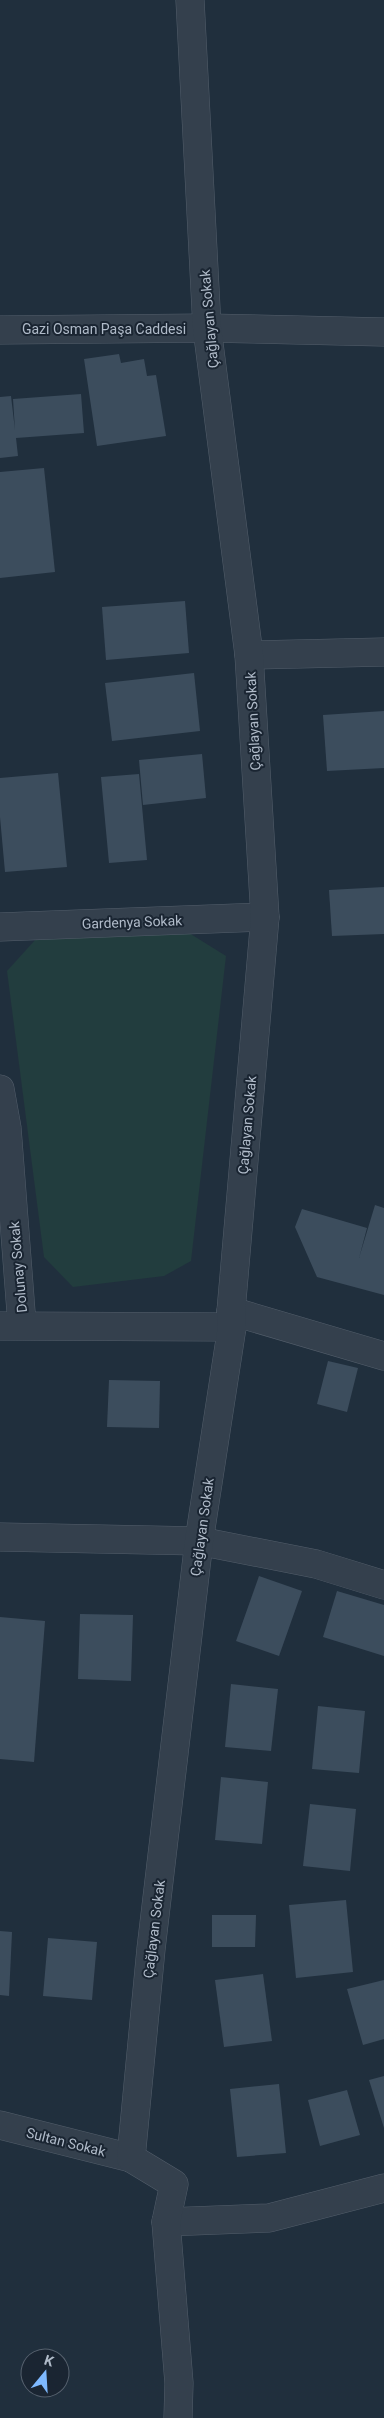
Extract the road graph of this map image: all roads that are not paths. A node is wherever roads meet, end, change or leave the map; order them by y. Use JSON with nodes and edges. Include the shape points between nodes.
{"nodes":[{"id":1,"x":190,"y":0,"type":"edge"},
{"id":2,"x":207,"y":328,"type":"junction"},
{"id":3,"x":0,"y":330,"type":"edge"},
{"id":4,"x":384,"y":332,"type":"edge"},
{"id":5,"x":384,"y":652,"type":"edge"},
{"id":6,"x":249,"y":655,"type":"junction"},
{"id":7,"x":265,"y":917,"type":"junction"},
{"id":8,"x":0,"y":927,"type":"edge"},
{"id":9,"x":0,"y":1089,"type":"edge"},
{"id":10,"x":231,"y":1319,"type":"junction"},
{"id":11,"x":11,"y":1326,"type":"edge"},
{"id":12,"x":384,"y":1356,"type":"edge"},
{"id":13,"x":0,"y":1537,"type":"edge"},
{"id":14,"x":199,"y":1541,"type":"junction"},
{"id":15,"x":384,"y":1585,"type":"edge"},
{"id":16,"x":0,"y":2125,"type":"edge"},
{"id":17,"x":131,"y":2158,"type":"junction"},
{"id":18,"x":384,"y":2188,"type":"edge"},
{"id":19,"x":166,"y":2222,"type":"junction"},
{"id":20,"x":178,"y":2418,"type":"edge"}],
"edges":[{"from":1,"to":2,"type":"street","name":"Çağlayan Sokak"},
{"from":2,"to":3,"type":"street","name":"Gazi Osman Paşa Caddesi"},
{"from":2,"to":4,"type":"street","name":"Gazi Osman Paşa Caddesi"},
{"from":2,"to":6,"type":"street","name":"Çağlayan Sokak"},
{"from":5,"to":6,"type":"street"},
{"from":6,"to":7,"type":"street","name":"Çağlayan Sokak"},
{"from":7,"to":8,"type":"street","name":"Gardenya Sokak"},
{"from":7,"to":10,"type":"street","name":"Çağlayan Sokak"},
{"from":9,"to":11,"type":"street","name":"Dolunay Sokak","via":[[6,1128]]},
{"from":10,"to":11,"type":"street"},
{"from":10,"to":12,"type":"street"},
{"from":10,"to":14,"type":"street","name":"Çağlayan Sokak"},
{"from":13,"to":14,"type":"street"},
{"from":14,"to":15,"type":"street","via":[[316,1564]]},
{"from":14,"to":17,"type":"street","name":"Çağlayan Sokak","via":[[151,1949]]},
{"from":16,"to":17,"type":"street","name":"Sultan Sokak"},
{"from":17,"to":19,"type":"street","via":[[174,2184]]},
{"from":18,"to":19,"type":"street","via":[[269,2218]]},
{"from":19,"to":20,"type":"street","via":[[179,2383]]}]}
